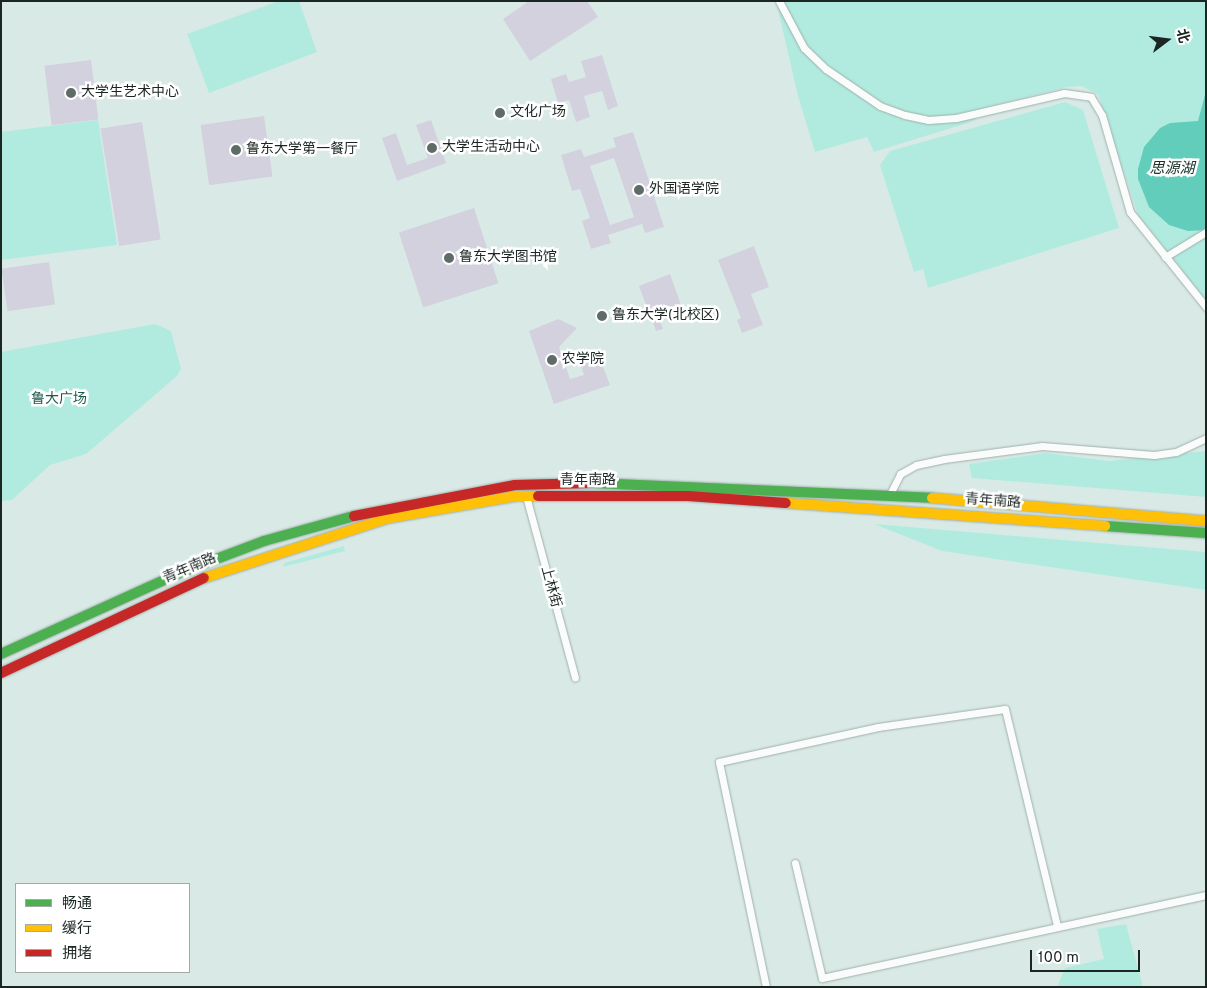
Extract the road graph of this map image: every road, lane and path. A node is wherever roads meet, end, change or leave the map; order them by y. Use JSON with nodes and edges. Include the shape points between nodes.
{"nodes":[{"id":1,"x":779,"y":1,"type":"edge"},
{"id":2,"x":1206,"y":232,"type":"edge"},
{"id":3,"x":1165,"y":257,"type":"junction"},
{"id":4,"x":1206,"y":307,"type":"edge"},
{"id":5,"x":1206,"y":438,"type":"edge"},
{"id":6,"x":526,"y":496,"type":"junction"},
{"id":7,"x":889,"y":496,"type":"junction"},
{"id":8,"x":1206,"y":521,"type":"edge"},
{"id":9,"x":1206,"y":533,"type":"edge"},
{"id":10,"x":1,"y":654,"type":"edge"},
{"id":11,"x":1,"y":673,"type":"edge"},
{"id":12,"x":575,"y":678,"type":"dead end"},
{"id":13,"x":795,"y":862,"type":"dead end"},
{"id":14,"x":1206,"y":895,"type":"edge"},
{"id":15,"x":1058,"y":926,"type":"junction"},
{"id":16,"x":766,"y":987,"type":"edge"}],
"edges":[{"from":1,"to":3,"type":"street","via":[[804,48],[826,69],[880,106],[905,115],[928,120],[956,118],[1064,93],[1091,97],[1102,115],[1130,212]]},
{"from":2,"to":3,"type":"street"},
{"from":3,"to":4,"type":"street"},
{"from":5,"to":7,"type":"street","via":[[1176,452],[1154,455],[1042,446],[944,459],[916,465],[900,474]]},
{"from":6,"to":9,"type":"main road","name":"青年南路","via":[[688,496]]},
{"from":6,"to":11,"type":"main road","name":"青年南路","via":[[389,518],[269,554],[185,585]]},
{"from":6,"to":12,"type":"street","name":"上林街"},
{"from":7,"to":8,"type":"main road","name":"青年南路"},
{"from":7,"to":10,"type":"main road","name":"青年南路","via":[[561,482],[448,495],[331,521],[229,553]]},
{"from":13,"to":15,"type":"street","via":[[822,978]]},
{"from":14,"to":15,"type":"street"},
{"from":15,"to":16,"type":"street","via":[[1005,708],[878,727],[719,762]]}]}
